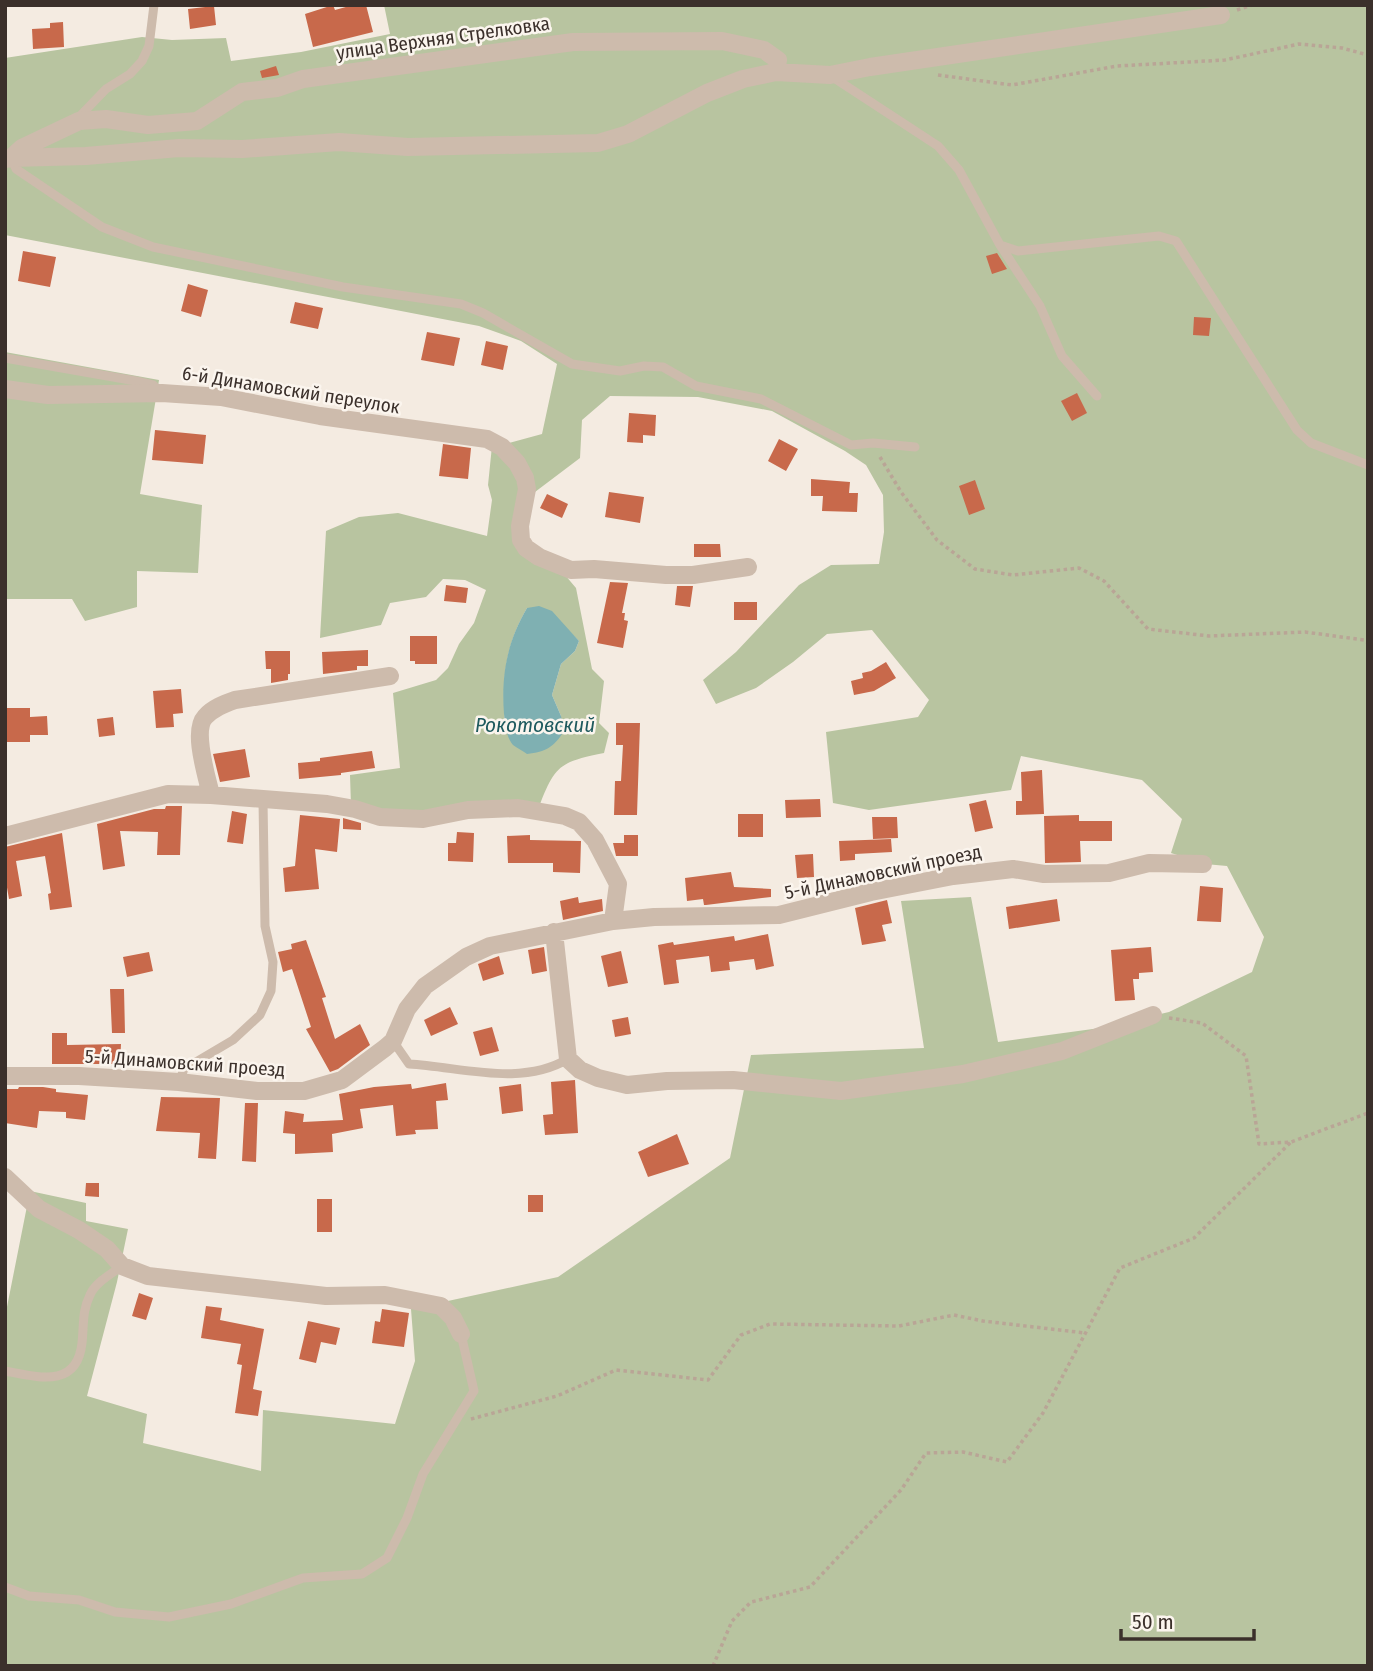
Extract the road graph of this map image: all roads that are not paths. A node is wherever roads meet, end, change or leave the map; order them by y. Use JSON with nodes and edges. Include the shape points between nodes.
{"nodes":[{"id":1,"x":154,"y":5,"type":"edge"},
{"id":2,"x":1222,"y":15,"type":"dead end"},
{"id":3,"x":776,"y":72,"type":"junction"},
{"id":4,"x":830,"y":75,"type":"junction"},
{"id":5,"x":79,"y":121,"type":"junction"},
{"id":6,"x":8,"y":159,"type":"edge"},
{"id":7,"x":1000,"y":245,"type":"junction"},
{"id":8,"x":5,"y":358,"type":"edge"},
{"id":9,"x":5,"y":389,"type":"edge"},
{"id":10,"x":162,"y":393,"type":"junction"},
{"id":11,"x":1097,"y":396,"type":"dead end"},
{"id":12,"x":915,"y":447,"type":"dead end"},
{"id":13,"x":1368,"y":465,"type":"edge"},
{"id":14,"x":748,"y":567,"type":"dead end"},
{"id":15,"x":390,"y":676,"type":"dead end"},
{"id":16,"x":211,"y":795,"type":"junction"},
{"id":17,"x":263,"y":801,"type":"junction"},
{"id":18,"x":5,"y":836,"type":"edge"},
{"id":19,"x":1203,"y":864,"type":"dead end"},
{"id":20,"x":612,"y":921,"type":"junction"},
{"id":21,"x":554,"y":932,"type":"junction"},
{"id":22,"x":1153,"y":1015,"type":"road end"},
{"id":23,"x":393,"y":1041,"type":"junction"},
{"id":24,"x":568,"y":1059,"type":"junction"},
{"id":25,"x":5,"y":1076,"type":"edge"},
{"id":26,"x":179,"y":1082,"type":"junction"},
{"id":27,"x":5,"y":1177,"type":"edge"},
{"id":28,"x":122,"y":1266,"type":"junction"},
{"id":29,"x":461,"y":1334,"type":"joint"},
{"id":30,"x":5,"y":1371,"type":"edge"},
{"id":31,"x":5,"y":1587,"type":"edge"}],
"edges":[{"from":1,"to":5,"type":"lane","via":[[149,46],[142,61],[106,89]]},
{"from":2,"to":4,"type":"street"},
{"from":3,"to":4,"type":"street"},
{"from":3,"to":5,"type":"street","name":"улица Верхняя Стрелковка","via":[[778,60],[764,50],[722,41],[573,42],[303,79],[242,92],[197,121],[148,125],[106,119]]},
{"from":3,"to":6,"type":"street","via":[[707,93],[628,134],[598,143],[408,147],[339,142]]},
{"from":4,"to":7,"type":"lane","via":[[938,146],[960,170]]},
{"from":5,"to":6,"type":"street","name":"улица Верхняя Стрелковка"},
{"from":6,"to":12,"type":"lane","via":[[102,227],[153,247],[343,287],[461,304],[572,365],[620,371],[663,367],[696,386],[761,399],[851,445]]},
{"from":7,"to":11,"type":"lane","via":[[1040,306],[1062,356]]},
{"from":7,"to":13,"type":"lane","via":[[1018,251],[1160,236],[1177,241],[1297,430],[1311,443]]},
{"from":8,"to":10,"type":"lane","via":[[153,384]]},
{"from":9,"to":10,"type":"street","name":"6-й Динамовский переулок","via":[[48,395]]},
{"from":10,"to":14,"type":"street","name":"6-й Динамовский переулок","via":[[220,397],[487,439],[502,447],[525,478],[520,526],[526,548],[571,570],[693,575]]},
{"from":15,"to":16,"type":"street","via":[[219,706],[203,718],[199,730]]},
{"from":16,"to":17,"type":"street"},
{"from":16,"to":18,"type":"street","via":[[168,794]]},
{"from":17,"to":20,"type":"street","via":[[327,804],[380,817],[423,819],[468,810],[518,808],[565,816],[579,822],[595,840],[618,884]]},
{"from":17,"to":26,"type":"lane","via":[[271,991],[260,1015],[233,1040],[184,1069]]},
{"from":19,"to":20,"type":"street","name":"5-й Динамовский проезд","via":[[1149,863],[1109,873],[1044,874],[1013,869],[871,892],[779,915]]},
{"from":20,"to":21,"type":"street","name":"5-й Динамовский проезд"},
{"from":21,"to":23,"type":"street","name":"5-й Динамовский проезд","via":[[490,946],[466,957],[425,986],[407,1009]]},
{"from":21,"to":24,"type":"street"},
{"from":22,"to":24,"type":"street","via":[[1062,1052],[963,1074],[841,1091],[733,1080],[627,1085],[598,1078]]},
{"from":23,"to":24,"type":"lane","via":[[410,1064],[496,1075],[553,1068]]},
{"from":23,"to":26,"type":"street","name":"5-й Динамовский проезд","via":[[342,1080],[304,1091]]},
{"from":25,"to":26,"type":"street","name":"5-й Динамовский проезд"},
{"from":27,"to":28,"type":"street","via":[[39,1209],[107,1249]]},
{"from":28,"to":29,"type":"street","via":[[148,1276],[326,1296],[385,1295],[441,1306]]},
{"from":28,"to":30,"type":"lane","via":[[91,1291],[83,1311],[77,1363],[65,1374],[47,1379]]},
{"from":29,"to":31,"type":"lane","via":[[474,1391],[423,1475],[387,1558],[362,1574],[303,1578],[231,1604],[169,1617],[115,1612],[79,1600],[29,1596]]}]}
